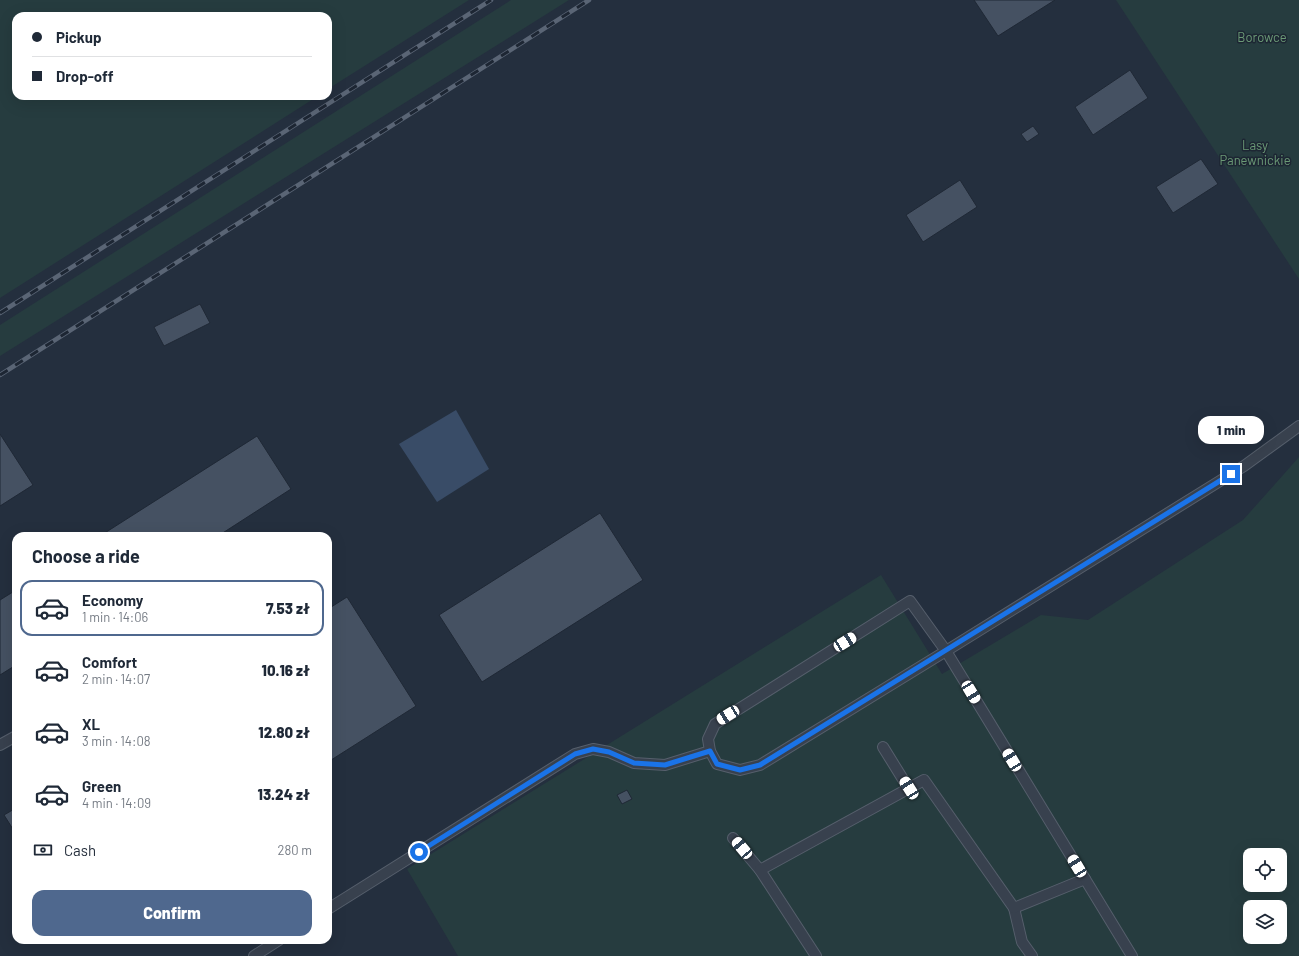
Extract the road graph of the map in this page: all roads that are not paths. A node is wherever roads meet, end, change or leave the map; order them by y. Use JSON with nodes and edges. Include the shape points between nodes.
{"nodes":[{"id":1,"x":1299,"y":426,"type":"edge"},
{"id":2,"x":946,"y":651,"type":"junction"},
{"id":3,"x":12,"y":738,"type":"edge"},
{"id":4,"x":0,"y":745,"type":"edge"},
{"id":5,"x":882,"y":747,"type":"dead end"},
{"id":6,"x":710,"y":751,"type":"junction"},
{"id":7,"x":909,"y":788,"type":"junction"},
{"id":8,"x":733,"y":838,"type":"dead end"},
{"id":9,"x":760,"y":870,"type":"junction"},
{"id":10,"x":1085,"y":879,"type":"junction"},
{"id":11,"x":332,"y":906,"type":"edge"},
{"id":12,"x":1014,"y":908,"type":"junction"},
{"id":13,"x":273,"y":944,"type":"edge"},
{"id":14,"x":254,"y":956,"type":"edge"},
{"id":15,"x":816,"y":956,"type":"edge"},
{"id":16,"x":1032,"y":956,"type":"edge"},
{"id":17,"x":1132,"y":956,"type":"edge"}],
"edges":[{"from":1,"to":2,"type":"lane","via":[[1244,466]]},
{"from":2,"to":6,"type":"lane","via":[[760,765],[734,769],[717,764]]},
{"from":2,"to":6,"type":"lane","via":[[910,602],[716,724],[708,738]]},
{"from":2,"to":10,"type":"lane"},
{"from":3,"to":4,"type":"lane"},
{"from":5,"to":7,"type":"lane"},
{"from":6,"to":11,"type":"lane","via":[[665,765],[634,763],[609,752],[593,749],[575,754]]},
{"from":7,"to":9,"type":"lane"},
{"from":7,"to":12,"type":"lane","via":[[924,780]]},
{"from":8,"to":9,"type":"lane"},
{"from":9,"to":15,"type":"lane"},
{"from":10,"to":12,"type":"lane"},
{"from":10,"to":17,"type":"lane"},
{"from":12,"to":16,"type":"lane","via":[[1022,942]]},
{"from":13,"to":14,"type":"lane"}]}
